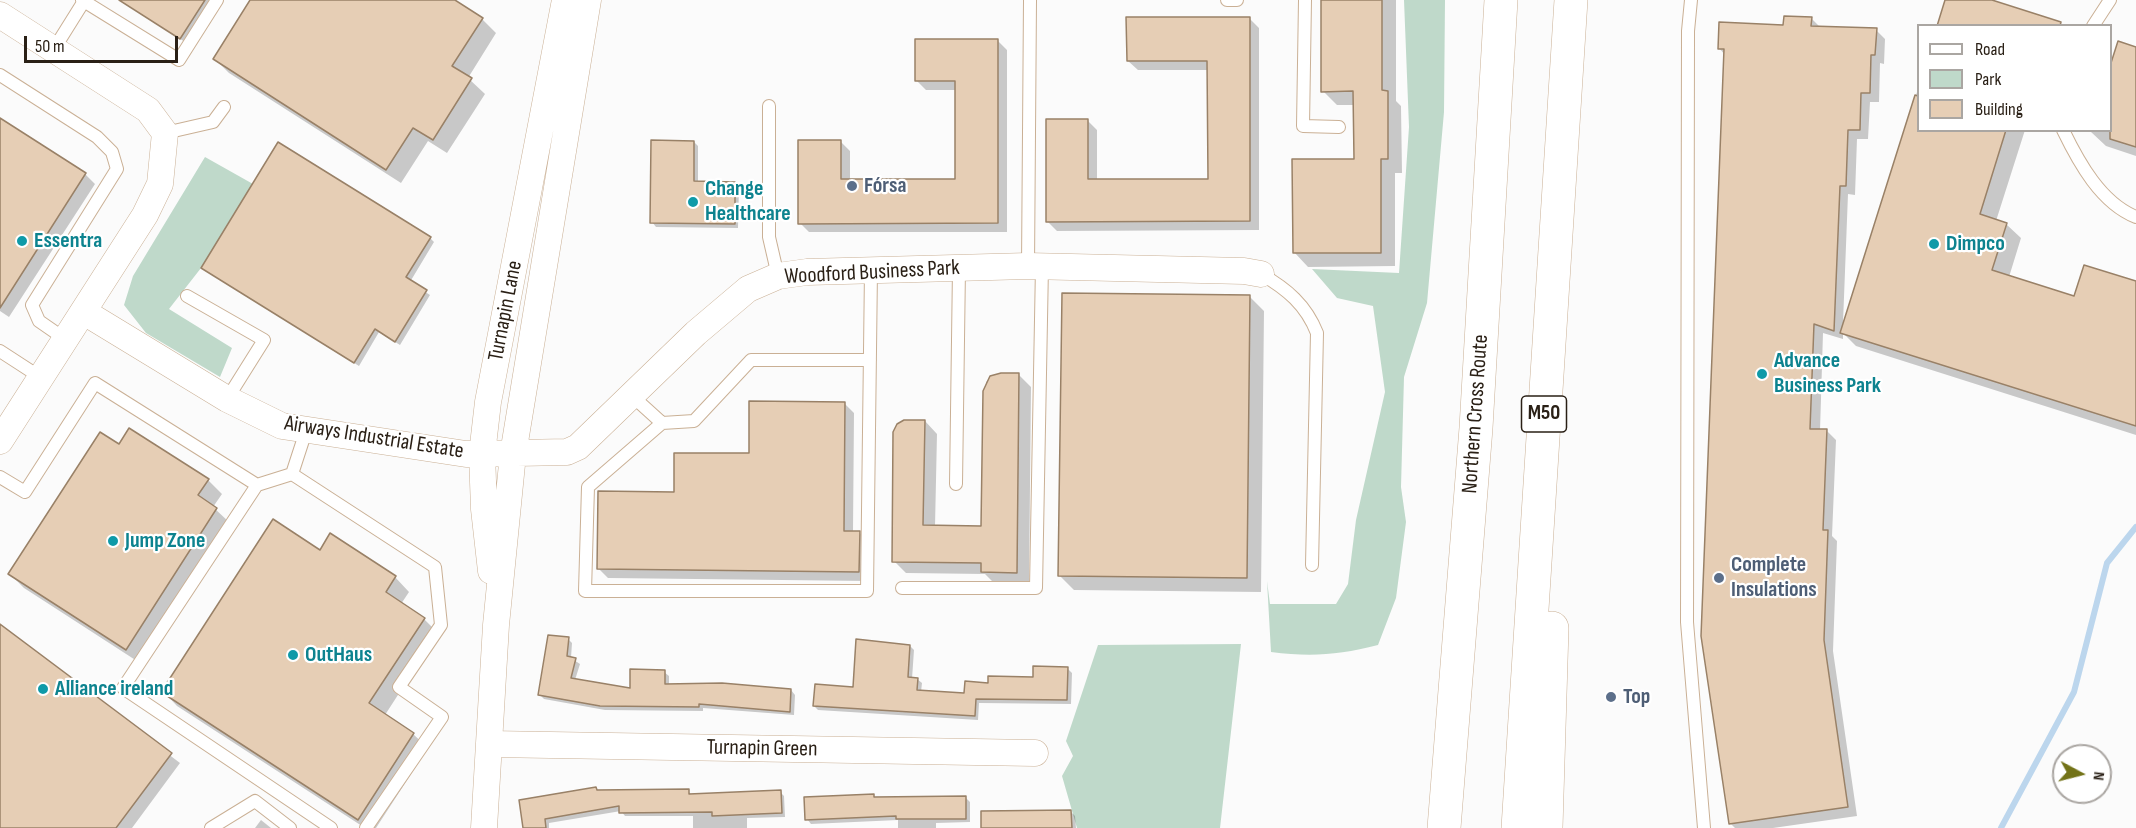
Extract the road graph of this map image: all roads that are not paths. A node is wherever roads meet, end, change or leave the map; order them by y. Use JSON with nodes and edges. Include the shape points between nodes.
{"nodes":[{"id":1,"x":217,"y":0,"type":"edge"},
{"id":2,"x":565,"y":0,"type":"edge"},
{"id":3,"x":588,"y":0,"type":"edge"},
{"id":4,"x":1030,"y":0,"type":"edge"},
{"id":5,"x":1227,"y":0,"type":"edge"},
{"id":6,"x":1237,"y":0,"type":"edge"},
{"id":7,"x":1305,"y":0,"type":"edge"},
{"id":8,"x":1501,"y":0,"type":"edge"},
{"id":9,"x":1571,"y":0,"type":"edge"},
{"id":10,"x":1576,"y":0,"type":"edge"},
{"id":11,"x":1691,"y":0,"type":"edge"},
{"id":12,"x":2110,"y":0,"type":"edge"},
{"id":13,"x":83,"y":1,"type":"edge"},
{"id":14,"x":0,"y":15,"type":"edge"},
{"id":15,"x":2094,"y":24,"type":"edge"},
{"id":16,"x":54,"y":49,"type":"junction"},
{"id":17,"x":0,"y":75,"type":"edge"},
{"id":18,"x":769,"y":106,"type":"dead end"},
{"id":19,"x":224,"y":107,"type":"dead end"},
{"id":20,"x":1340,"y":127,"type":"dead end"},
{"id":21,"x":2064,"y":132,"type":"edge"},
{"id":22,"x":165,"y":133,"type":"junction"},
{"id":23,"x":2136,"y":217,"type":"edge"},
{"id":24,"x":1035,"y":266,"type":"junction"},
{"id":25,"x":959,"y":268,"type":"junction"},
{"id":26,"x":871,"y":270,"type":"junction"},
{"id":27,"x":1261,"y":274,"type":"joint"},
{"id":28,"x":778,"y":276,"type":"junction"},
{"id":29,"x":187,"y":296,"type":"dead end"},
{"id":30,"x":84,"y":312,"type":"junction"},
{"id":31,"x":65,"y":339,"type":"junction"},
{"id":32,"x":0,"y":351,"type":"edge"},
{"id":33,"x":870,"y":360,"type":"junction"},
{"id":34,"x":40,"y":377,"type":"junction"},
{"id":35,"x":630,"y":394,"type":"junction"},
{"id":36,"x":227,"y":399,"type":"junction"},
{"id":37,"x":662,"y":423,"type":"junction"},
{"id":38,"x":1476,"y":428,"type":"junction"},
{"id":39,"x":306,"y":431,"type":"junction"},
{"id":40,"x":0,"y":441,"type":"edge"},
{"id":41,"x":482,"y":454,"type":"junction"},
{"id":42,"x":513,"y":454,"type":"junction"},
{"id":43,"x":292,"y":474,"type":"junction"},
{"id":44,"x":0,"y":477,"type":"edge"},
{"id":45,"x":956,"y":484,"type":"dead end"},
{"id":46,"x":257,"y":485,"type":"junction"},
{"id":47,"x":1312,"y":565,"type":"dead end"},
{"id":48,"x":902,"y":588,"type":"dead end"},
{"id":49,"x":496,"y":625,"type":"junction"},
{"id":50,"x":490,"y":744,"type":"junction"},
{"id":51,"x":1035,"y":753,"type":"dead end"},
{"id":52,"x":211,"y":828,"type":"edge"},
{"id":53,"x":290,"y":828,"type":"edge"},
{"id":54,"x":331,"y":828,"type":"edge"},
{"id":55,"x":366,"y":828,"type":"edge"},
{"id":56,"x":484,"y":828,"type":"edge"},
{"id":57,"x":1444,"y":828,"type":"edge"},
{"id":58,"x":1456,"y":828,"type":"edge"},
{"id":59,"x":1518,"y":828,"type":"edge"},
{"id":60,"x":1546,"y":828,"type":"edge"},
{"id":61,"x":1704,"y":828,"type":"edge"}],
"edges":[{"from":1,"to":13,"type":"lane","via":[[179,60]]},
{"from":2,"to":41,"type":"street","name":"Turnapin Lane","via":[[490,391]]},
{"from":3,"to":42,"type":"street","name":"Turnapin Lane"},
{"from":4,"to":24,"type":"lane"},
{"from":5,"to":6,"type":"lane"},
{"from":7,"to":20,"type":"lane","via":[[1303,126]]},
{"from":8,"to":38,"type":"highway","name":"Northern Cross Route"},
{"from":9,"to":59,"type":"highway","number":"M50"},
{"from":10,"to":60,"type":"highway","number":"M50"},
{"from":11,"to":61,"type":"lane","via":[[1687,622]]},
{"from":12,"to":15,"type":"lane"},
{"from":13,"to":16,"type":"lane"},
{"from":14,"to":16,"type":"street"},
{"from":16,"to":22,"type":"street","via":[[148,110]]},
{"from":17,"to":31,"type":"lane","via":[[97,137],[112,152],[117,169],[32,305],[39,321]]},
{"from":18,"to":28,"type":"lane","via":[[769,237]]},
{"from":19,"to":22,"type":"lane","via":[[213,122]]},
{"from":21,"to":23,"type":"lane","via":[[2074,154],[2100,190],[2120,210]]},
{"from":22,"to":30,"type":"street","via":[[160,184]]},
{"from":24,"to":25,"type":"street","name":"Woodford Business Park"},
{"from":24,"to":27,"type":"street","name":"Woodford Business Park"},
{"from":24,"to":48,"type":"lane","via":[[1036,588]]},
{"from":25,"to":26,"type":"street","name":"Woodford Business Park"},
{"from":25,"to":45,"type":"lane"},
{"from":26,"to":28,"type":"street","name":"Woodford Business Park"},
{"from":26,"to":33,"type":"lane"},
{"from":27,"to":47,"type":"lane","via":[[1301,304],[1317,333]]},
{"from":28,"to":35,"type":"street","name":"Woodford Business Park","via":[[748,289],[717,313]]},
{"from":29,"to":36,"type":"lane","via":[[264,340]]},
{"from":30,"to":31,"type":"street"},
{"from":30,"to":36,"type":"street","name":"Airways Industrial Estate"},
{"from":31,"to":34,"type":"street"},
{"from":32,"to":34,"type":"lane"},
{"from":33,"to":37,"type":"lane","via":[[751,360],[694,421]]},
{"from":33,"to":37,"type":"lane","via":[[867,591],[585,591],[588,487]]},
{"from":34,"to":40,"type":"street"},
{"from":35,"to":37,"type":"lane"},
{"from":35,"to":42,"type":"street","name":"Woodford Business Park","via":[[578,447],[567,452]]},
{"from":36,"to":39,"type":"street","name":"Airways Industrial Estate","via":[[282,426]]},
{"from":38,"to":57,"type":"highway","name":"Northern Cross Route"},
{"from":38,"to":58,"type":"highway"},
{"from":39,"to":41,"type":"street","name":"Airways Industrial Estate"},
{"from":39,"to":43,"type":"lane"},
{"from":41,"to":42,"type":"street","name":"Airways Industrial Estate"},
{"from":41,"to":49,"type":"street","name":"Turnapin Lane"},
{"from":42,"to":49,"type":"street","name":"Turnapin Lane"},
{"from":43,"to":46,"type":"lane"},
{"from":43,"to":55,"type":"lane","via":[[435,567],[441,625],[399,687],[442,717]]},
{"from":44,"to":46,"type":"lane","via":[[25,492],[95,383]]},
{"from":46,"to":54,"type":"lane","via":[[123,688]]},
{"from":49,"to":50,"type":"street","name":"Turnapin Lane"},
{"from":50,"to":51,"type":"street","name":"Turnapin Green"},
{"from":50,"to":56,"type":"street","name":"Turnapin Lane"},
{"from":52,"to":53,"type":"lane","via":[[255,801]]}]}
